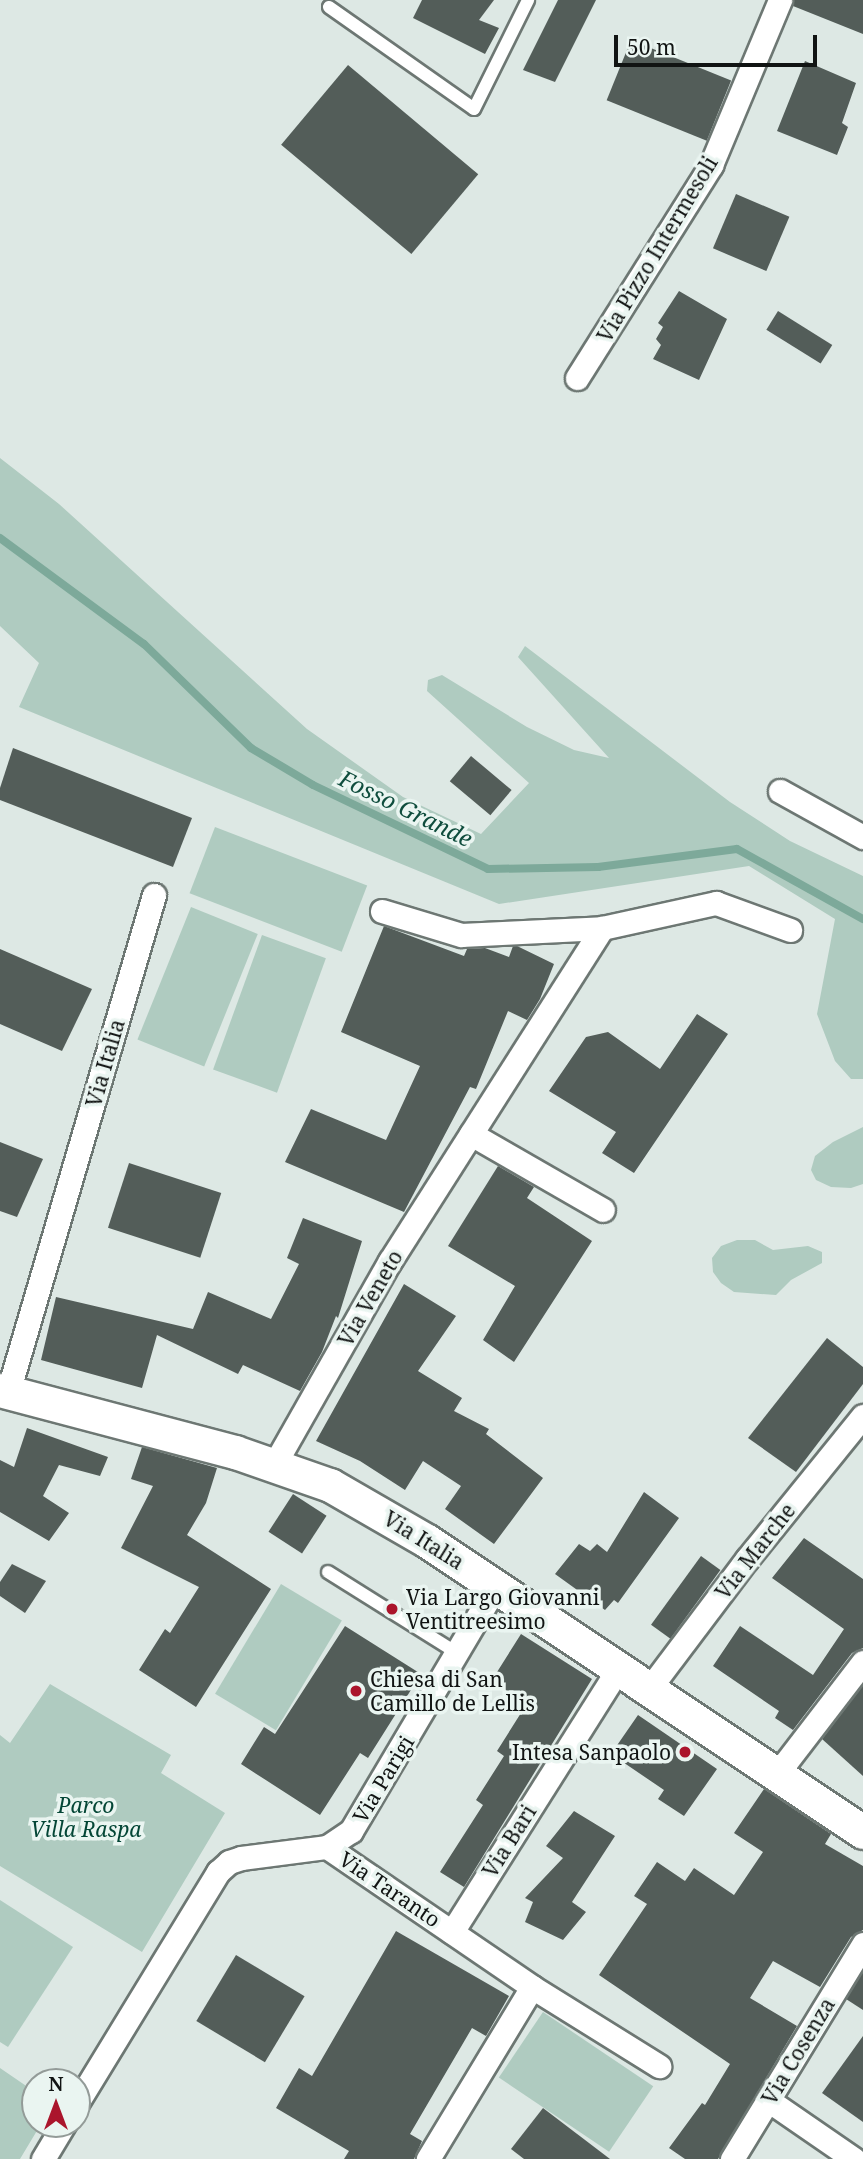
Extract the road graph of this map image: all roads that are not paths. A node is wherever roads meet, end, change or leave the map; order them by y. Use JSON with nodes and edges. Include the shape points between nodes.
{"nodes":[{"id":1,"x":528,"y":0,"type":"edge"},
{"id":2,"x":780,"y":0,"type":"edge"},
{"id":3,"x":329,"y":7,"type":"dead end"},
{"id":4,"x":577,"y":378,"type":"dead end"},
{"id":5,"x":780,"y":791,"type":"dead end"},
{"id":6,"x":863,"y":837,"type":"edge"},
{"id":7,"x":154,"y":895,"type":"dead end"},
{"id":8,"x":382,"y":911,"type":"dead end"},
{"id":9,"x":602,"y":928,"type":"junction"},
{"id":10,"x":790,"y":930,"type":"dead end"},
{"id":11,"x":471,"y":1134,"type":"junction"},
{"id":12,"x":603,"y":1210,"type":"dead end"},
{"id":13,"x":4,"y":1391,"type":"edge"},
{"id":14,"x":863,"y":1416,"type":"edge"},
{"id":15,"x":274,"y":1465,"type":"junction"},
{"id":16,"x":328,"y":1573,"type":"dead end"},
{"id":17,"x":496,"y":1586,"type":"junction"},
{"id":18,"x":457,"y":1653,"type":"junction"},
{"id":19,"x":863,"y":1662,"type":"edge"},
{"id":20,"x":618,"y":1669,"type":"junction"},
{"id":21,"x":649,"y":1689,"type":"junction"},
{"id":22,"x":776,"y":1774,"type":"junction"},
{"id":23,"x":862,"y":1829,"type":"edge"},
{"id":24,"x":327,"y":1847,"type":"junction"},
{"id":25,"x":452,"y":1932,"type":"junction"},
{"id":26,"x":863,"y":1944,"type":"edge"},
{"id":27,"x":532,"y":1987,"type":"junction"},
{"id":28,"x":659,"y":2066,"type":"dead end"},
{"id":29,"x":91,"y":2080,"type":"edge"},
{"id":30,"x":768,"y":2100,"type":"junction"},
{"id":31,"x":56,"y":2138,"type":"edge"},
{"id":32,"x":43,"y":2159,"type":"edge"},
{"id":33,"x":428,"y":2159,"type":"edge"},
{"id":34,"x":732,"y":2159,"type":"edge"},
{"id":35,"x":854,"y":2159,"type":"edge"}],
"edges":[{"from":1,"to":3,"type":"lane","via":[[474,109]]},
{"from":2,"to":4,"type":"street","name":"Via Pizzo Intermesoli","via":[[711,165]]},
{"from":5,"to":6,"type":"street"},
{"from":7,"to":13,"type":"street","name":"Via Italia"},
{"from":8,"to":9,"type":"street","via":[[461,935]]},
{"from":9,"to":10,"type":"street","via":[[716,904]]},
{"from":9,"to":11,"type":"street","name":"Via Veneto"},
{"from":11,"to":12,"type":"street"},
{"from":11,"to":15,"type":"street","name":"Via Veneto","via":[[390,1261]]},
{"from":13,"to":15,"type":"main road","name":"Via Italia"},
{"from":14,"to":21,"type":"street","name":"Via Marche"},
{"from":15,"to":17,"type":"main road","name":"Via Italia","via":[[330,1485],[378,1511]]},
{"from":16,"to":18,"type":"lane"},
{"from":17,"to":18,"type":"street","name":"Via Parigi"},
{"from":17,"to":20,"type":"main road","name":"Via Italia"},
{"from":18,"to":24,"type":"street","name":"Via Parigi","via":[[368,1806],[351,1830]]},
{"from":19,"to":22,"type":"street"},
{"from":20,"to":21,"type":"main road","name":"Via Italia"},
{"from":20,"to":25,"type":"street","name":"Via Bari"},
{"from":21,"to":22,"type":"main road","name":"Via Italia"},
{"from":22,"to":23,"type":"main road","name":"Via Italia"},
{"from":24,"to":25,"type":"street","name":"Via Taranto"},
{"from":24,"to":29,"type":"street","via":[[241,1858],[218,1872]]},
{"from":25,"to":27,"type":"street"},
{"from":26,"to":30,"type":"street","name":"Via Cosenza"},
{"from":27,"to":28,"type":"street"},
{"from":27,"to":33,"type":"street"},
{"from":30,"to":34,"type":"street","name":"Via Cosenza"},
{"from":30,"to":35,"type":"street"},
{"from":31,"to":32,"type":"street"}]}
